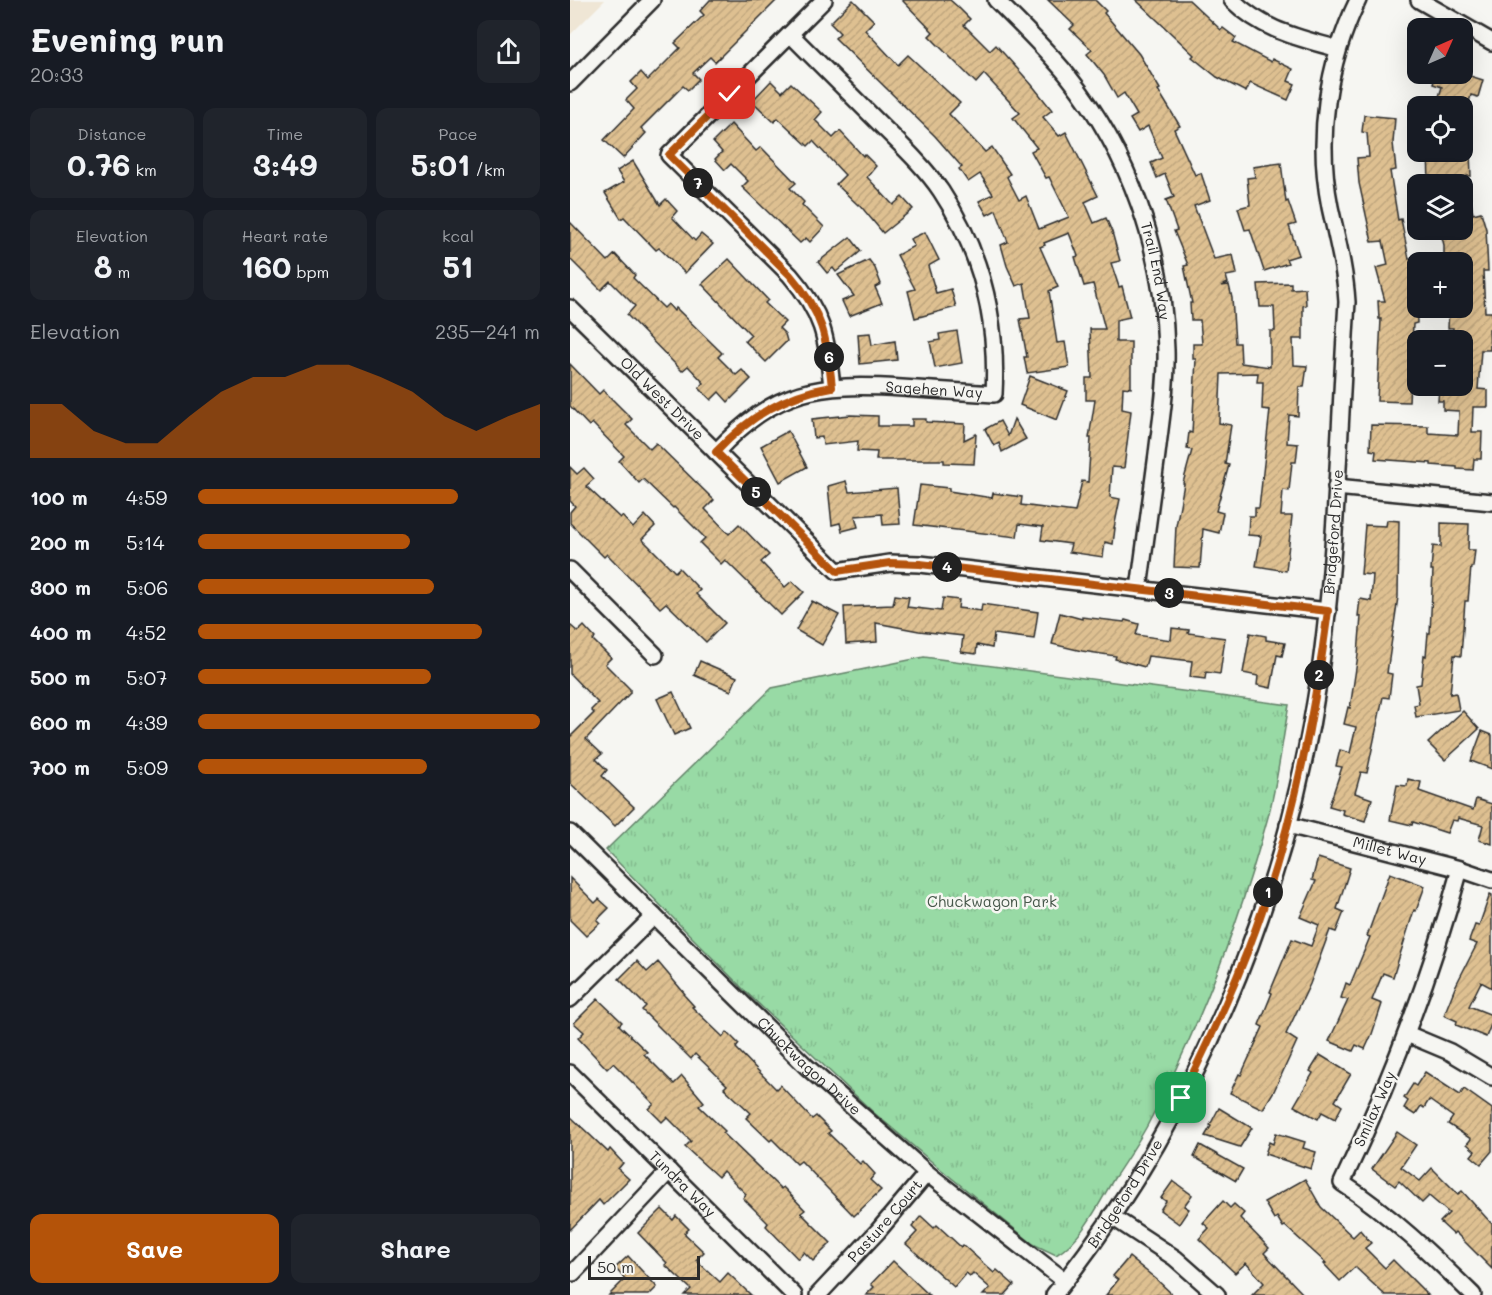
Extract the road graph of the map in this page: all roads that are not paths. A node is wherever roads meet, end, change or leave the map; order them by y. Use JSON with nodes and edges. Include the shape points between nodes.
{"nodes":[{"id":1,"x":652,"y":0,"type":"edge"},
{"id":2,"x":824,"y":0,"type":"edge"},
{"id":3,"x":996,"y":0,"type":"edge"},
{"id":4,"x":1232,"y":0,"type":"edge"},
{"id":5,"x":1358,"y":0,"type":"edge"},
{"id":6,"x":1419,"y":0,"type":"edge"},
{"id":7,"x":790,"y":34,"type":"junction"},
{"id":8,"x":1492,"y":42,"type":"edge"},
{"id":9,"x":1338,"y":49,"type":"junction"},
{"id":10,"x":570,"y":83,"type":"edge"},
{"id":11,"x":570,"y":308,"type":"edge"},
{"id":12,"x":832,"y":387,"type":"junction"},
{"id":13,"x":716,"y":452,"type":"junction"},
{"id":14,"x":1336,"y":487,"type":"junction"},
{"id":15,"x":1492,"y":502,"type":"edge"},
{"id":16,"x":570,"y":570,"type":"edge"},
{"id":17,"x":1139,"y":589,"type":"junction"},
{"id":18,"x":1328,"y":611,"type":"junction"},
{"id":19,"x":655,"y":655,"type":"dead end"},
{"id":20,"x":1288,"y":825,"type":"junction"},
{"id":21,"x":570,"y":833,"type":"edge"},
{"id":22,"x":1460,"y":869,"type":"junction"},
{"id":23,"x":1492,"y":880,"type":"edge"},
{"id":24,"x":654,"y":916,"type":"junction"},
{"id":25,"x":570,"y":999,"type":"edge"},
{"id":26,"x":1407,"y":1034,"type":"junction"},
{"id":27,"x":570,"y":1073,"type":"edge"},
{"id":28,"x":1492,"y":1077,"type":"edge"},
{"id":29,"x":669,"y":1171,"type":"junction"},
{"id":30,"x":927,"y":1173,"type":"junction"},
{"id":31,"x":1111,"y":1216,"type":"junction"},
{"id":32,"x":573,"y":1272,"type":"dead end"},
{"id":33,"x":1065,"y":1281,"type":"junction"},
{"id":34,"x":794,"y":1295,"type":"edge"},
{"id":35,"x":818,"y":1295,"type":"edge"},
{"id":36,"x":1053,"y":1295,"type":"edge"},
{"id":37,"x":1217,"y":1295,"type":"edge"},
{"id":38,"x":1473,"y":1295,"type":"edge"}],
"edges":[{"from":1,"to":10,"type":"street"},
{"from":2,"to":7,"type":"street"},
{"from":3,"to":17,"type":"street","name":"Trail End Way","via":[[1049,53],[1104,128],[1138,199],[1159,274],[1165,320],[1164,398]]},
{"from":4,"to":9,"type":"street","via":[[1261,24],[1280,33]]},
{"from":5,"to":9,"type":"street","name":"Bridgeford Drive"},
{"from":6,"to":8,"type":"street"},
{"from":7,"to":12,"type":"street","via":[[669,155],[806,293],[822,324]]},
{"from":7,"to":12,"type":"street","name":"Sagehen Way","via":[[940,189],[975,255],[990,305],[994,336],[994,394]]},
{"from":9,"to":14,"type":"street","name":"Bridgeford Drive","via":[[1326,104],[1324,138],[1327,184],[1347,302]]},
{"from":11,"to":13,"type":"street","name":"Old West Drive"},
{"from":12,"to":13,"type":"street","name":"Sagehen Way","via":[[773,405],[752,417]]},
{"from":13,"to":17,"type":"street","name":"Old West Drive","via":[[837,571],[890,563],[920,564]]},
{"from":14,"to":15,"type":"street"},
{"from":14,"to":18,"type":"street","name":"Bridgeford Drive"},
{"from":16,"to":19,"type":"street"},
{"from":17,"to":18,"type":"street","name":"Old West Drive"},
{"from":18,"to":20,"type":"street","name":"Bridgeford Drive","via":[[1319,680]]},
{"from":20,"to":22,"type":"street","name":"Millet Way"},
{"from":20,"to":31,"type":"street","name":"Bridgeford Drive","via":[[1264,906],[1212,1035],[1177,1106]]},
{"from":21,"to":24,"type":"street","name":"Chuckwagon Drive"},
{"from":22,"to":23,"type":"street","name":"Millet Way"},
{"from":22,"to":26,"type":"street","name":"Smilax Way"},
{"from":24,"to":25,"type":"street"},
{"from":24,"to":30,"type":"street","name":"Chuckwagon Drive","via":[[807,1067]]},
{"from":26,"to":28,"type":"street","via":[[1450,1052]]},
{"from":26,"to":38,"type":"street","name":"Smilax Way","via":[[1341,1183],[1392,1219]]},
{"from":27,"to":29,"type":"street","name":"Tundra Way"},
{"from":29,"to":32,"type":"street"},
{"from":29,"to":34,"type":"street","name":"Tundra Way"},
{"from":30,"to":33,"type":"street","name":"Chuckwagon Drive"},
{"from":30,"to":35,"type":"street","name":"Pasture Court"},
{"from":31,"to":33,"type":"street","name":"Bridgeford Drive"},
{"from":31,"to":37,"type":"street","via":[[1175,1258]]},
{"from":33,"to":36,"type":"street","name":"Bridgeford Drive"}]}
